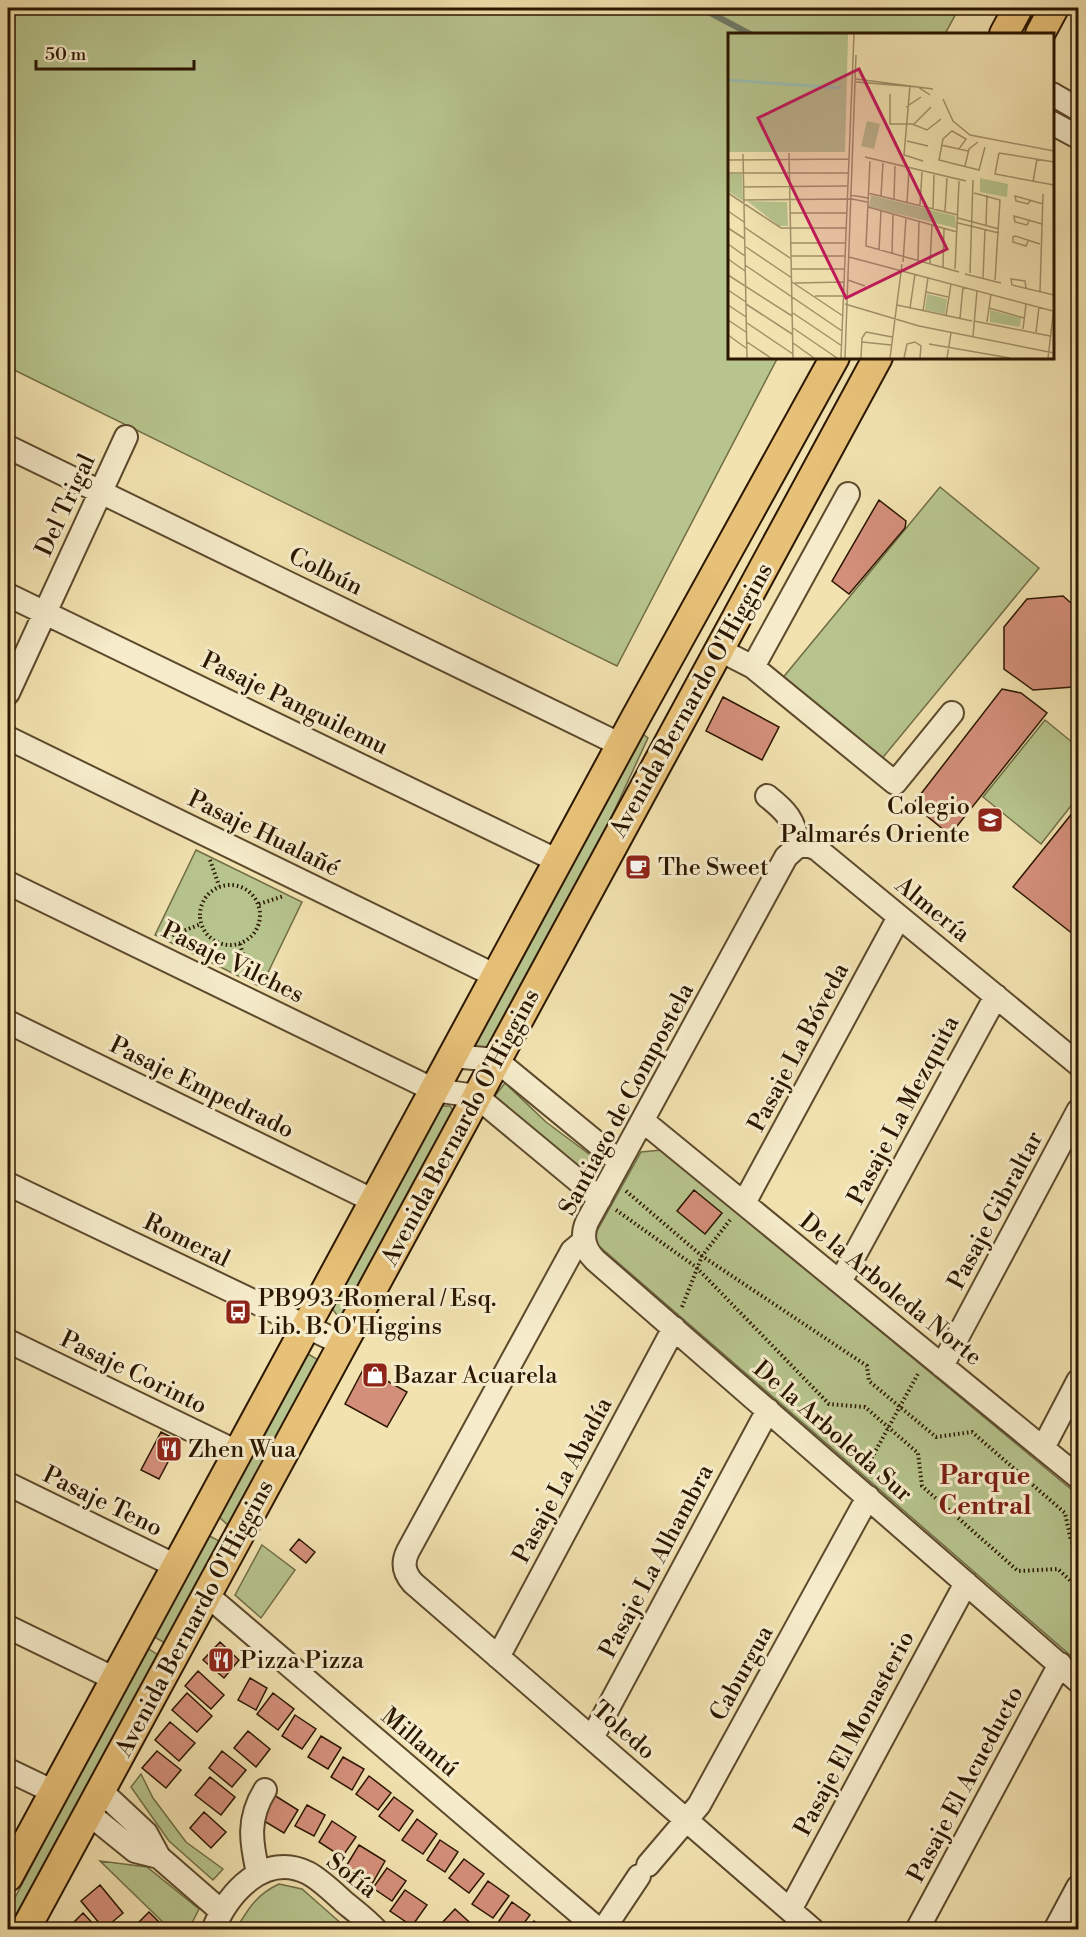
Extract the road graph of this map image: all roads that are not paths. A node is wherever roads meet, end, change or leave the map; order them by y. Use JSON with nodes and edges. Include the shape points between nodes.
{"nodes":[{"id":1,"x":1018,"y":8,"type":"edge"},
{"id":2,"x":1054,"y":8,"type":"edge"},
{"id":3,"x":1005,"y":33,"type":"edge"},
{"id":4,"x":1041,"y":33,"type":"edge"},
{"id":5,"x":1053,"y":95,"type":"edge"},
{"id":6,"x":1078,"y":109,"type":"edge"},
{"id":7,"x":1053,"y":124,"type":"edge"},
{"id":8,"x":1078,"y":137,"type":"edge"},
{"id":9,"x":834,"y":358,"type":"edge"},
{"id":10,"x":877,"y":358,"type":"edge"},
{"id":11,"x":126,"y":437,"type":"dead end"},
{"id":12,"x":8,"y":447,"type":"edge"},
{"id":13,"x":101,"y":492,"type":"junction"},
{"id":14,"x":848,"y":494,"type":"dead end"},
{"id":15,"x":8,"y":595,"type":"edge"},
{"id":16,"x":45,"y":612,"type":"junction"},
{"id":17,"x":718,"y":649,"type":"junction"},
{"id":18,"x":753,"y":668,"type":"junction"},
{"id":19,"x":8,"y":693,"type":"edge"},
{"id":20,"x":952,"y":712,"type":"dead end"},
{"id":21,"x":636,"y":717,"type":"junction"},
{"id":22,"x":8,"y":738,"type":"edge"},
{"id":23,"x":621,"y":745,"type":"junction"},
{"id":24,"x":654,"y":769,"type":"junction"},
{"id":25,"x":767,"y":796,"type":"dead end"},
{"id":26,"x":798,"y":846,"type":"junction"},
{"id":27,"x":558,"y":861,"type":"junction"},
{"id":28,"x":8,"y":883,"type":"edge"},
{"id":29,"x":899,"y":916,"type":"junction"},
{"id":30,"x":496,"y":975,"type":"junction"},
{"id":31,"x":996,"y":996,"type":"junction"},
{"id":32,"x":8,"y":1022,"type":"edge"},
{"id":33,"x":452,"y":1056,"type":"junction"},
{"id":34,"x":496,"y":1060,"type":"junction"},
{"id":35,"x":1078,"y":1064,"type":"edge"},
{"id":36,"x":434,"y":1090,"type":"junction"},
{"id":37,"x":476,"y":1096,"type":"junction"},
{"id":38,"x":1078,"y":1111,"type":"edge"},
{"id":39,"x":643,"y":1121,"type":"junction"},
{"id":40,"x":669,"y":1142,"type":"junction"},
{"id":41,"x":621,"y":1161,"type":"junction"},
{"id":42,"x":8,"y":1184,"type":"edge"},
{"id":43,"x":600,"y":1199,"type":"junction"},
{"id":44,"x":374,"y":1200,"type":"junction"},
{"id":45,"x":744,"y":1203,"type":"junction"},
{"id":46,"x":584,"y":1241,"type":"junction"},
{"id":47,"x":840,"y":1282,"type":"junction"},
{"id":48,"x":305,"y":1326,"type":"junction"},
{"id":49,"x":674,"y":1328,"type":"junction"},
{"id":50,"x":8,"y":1341,"type":"edge"},
{"id":51,"x":343,"y":1344,"type":"junction"},
{"id":52,"x":936,"y":1360,"type":"junction"},
{"id":53,"x":1078,"y":1381,"type":"edge"},
{"id":54,"x":768,"y":1410,"type":"junction"},
{"id":55,"x":1042,"y":1448,"type":"junction"},
{"id":56,"x":237,"y":1452,"type":"junction"},
{"id":57,"x":1078,"y":1477,"type":"edge"},
{"id":58,"x":8,"y":1484,"type":"edge"},
{"id":59,"x":862,"y":1492,"type":"junction"},
{"id":60,"x":204,"y":1514,"type":"junction"},
{"id":61,"x":230,"y":1552,"type":"junction"},
{"id":62,"x":176,"y":1566,"type":"junction"},
{"id":63,"x":404,"y":1568,"type":"joint"},
{"id":64,"x":966,"y":1583,"type":"junction"},
{"id":65,"x":207,"y":1595,"type":"junction"},
{"id":66,"x":8,"y":1627,"type":"edge"},
{"id":67,"x":141,"y":1631,"type":"junction"},
{"id":68,"x":175,"y":1653,"type":"junction"},
{"id":69,"x":498,"y":1657,"type":"junction"},
{"id":70,"x":1060,"y":1664,"type":"junction"},
{"id":71,"x":115,"y":1679,"type":"junction"},
{"id":72,"x":1078,"y":1681,"type":"edge"},
{"id":73,"x":592,"y":1738,"type":"junction"},
{"id":74,"x":8,"y":1770,"type":"edge"},
{"id":75,"x":265,"y":1791,"type":"dead end"},
{"id":76,"x":54,"y":1792,"type":"junction"},
{"id":77,"x":95,"y":1802,"type":"junction"},
{"id":78,"x":687,"y":1820,"type":"junction"},
{"id":79,"x":258,"y":1873,"type":"junction"},
{"id":80,"x":8,"y":1877,"type":"edge"},
{"id":81,"x":1078,"y":1887,"type":"edge"},
{"id":82,"x":790,"y":1910,"type":"junction"},
{"id":83,"x":217,"y":1920,"type":"edge"},
{"id":84,"x":26,"y":1929,"type":"edge"},
{"id":85,"x":376,"y":1929,"type":"edge"},
{"id":86,"x":601,"y":1929,"type":"edge"},
{"id":87,"x":813,"y":1929,"type":"edge"},
{"id":88,"x":917,"y":1929,"type":"edge"},
{"id":89,"x":1055,"y":1929,"type":"edge"}],
"edges":[{"from":1,"to":3,"type":"main road"},
{"from":2,"to":4,"type":"main road"},
{"from":5,"to":6,"type":"street"},
{"from":7,"to":8,"type":"street"},
{"from":9,"to":21,"type":"main road","name":"Avenida Bernardo O'Higgins"},
{"from":10,"to":17,"type":"main road","name":"Avenida Bernardo O'Higgins"},
{"from":11,"to":13,"type":"street","name":"Del Trigal"},
{"from":12,"to":13,"type":"street","name":"Colbún"},
{"from":13,"to":16,"type":"street","name":"Del Trigal"},
{"from":13,"to":23,"type":"street","name":"Colbún"},
{"from":14,"to":18,"type":"street"},
{"from":15,"to":16,"type":"street","name":"Pasaje Panguilemu"},
{"from":16,"to":19,"type":"street","name":"Del Trigal"},
{"from":16,"to":27,"type":"street","name":"Pasaje Panguilemu"},
{"from":17,"to":18,"type":"street"},
{"from":17,"to":24,"type":"main road","name":"Avenida Bernardo O'Higgins"},
{"from":18,"to":20,"type":"street","via":[[895,783]]},
{"from":21,"to":23,"type":"main road","name":"Avenida Bernardo O'Higgins"},
{"from":21,"to":24,"type":"main road","via":[[654,740]]},
{"from":22,"to":30,"type":"street","name":"Pasaje Hualañé"},
{"from":23,"to":27,"type":"main road","name":"Avenida Bernardo O'Higgins"},
{"from":24,"to":34,"type":"main road","name":"Avenida Bernardo O'Higgins"},
{"from":25,"to":26,"type":"street","via":[[794,822]]},
{"from":26,"to":29,"type":"street","name":"Almería","via":[[817,849]]},
{"from":26,"to":39,"type":"street","name":"Santiago de Compostela","via":[[786,857]]},
{"from":27,"to":30,"type":"main road","name":"Avenida Bernardo O'Higgins"},
{"from":28,"to":36,"type":"street","name":"Pasaje Vilches"},
{"from":29,"to":31,"type":"street","name":"Almería"},
{"from":29,"to":45,"type":"street","name":"Pasaje La Bóveda"},
{"from":30,"to":33,"type":"main road","name":"Avenida Bernardo O'Higgins"},
{"from":31,"to":35,"type":"street","name":"Almería"},
{"from":31,"to":47,"type":"street","name":"Pasaje La Mezquita"},
{"from":32,"to":44,"type":"street","name":"Pasaje Empedrado"},
{"from":33,"to":34,"type":"street"},
{"from":33,"to":36,"type":"main road","name":"Avenida Bernardo O'Higgins"},
{"from":34,"to":37,"type":"main road","name":"Avenida Bernardo O'Higgins"},
{"from":34,"to":41,"type":"street"},
{"from":36,"to":37,"type":"street"},
{"from":36,"to":44,"type":"main road","name":"Avenida Bernardo O'Higgins"},
{"from":37,"to":43,"type":"street"},
{"from":37,"to":51,"type":"main road","name":"Avenida Bernardo O'Higgins"},
{"from":38,"to":52,"type":"street","name":"Pasaje Gibraltar"},
{"from":39,"to":40,"type":"street","name":"De la Arboleda Norte"},
{"from":39,"to":41,"type":"street","name":"Santiago de Compostela"},
{"from":40,"to":41,"type":"street"},
{"from":40,"to":45,"type":"street","name":"De la Arboleda Norte"},
{"from":41,"to":43,"type":"street","name":"Santiago de Compostela"},
{"from":42,"to":48,"type":"street","name":"Romeral"},
{"from":43,"to":46,"type":"street","name":"Santiago de Compostela","via":[[585,1228]]},
{"from":44,"to":48,"type":"main road","name":"Avenida Bernardo O'Higgins"},
{"from":45,"to":47,"type":"street","name":"De la Arboleda Norte"},
{"from":46,"to":49,"type":"street","name":"De la Arboleda Sur","via":[[595,1260]]},
{"from":46,"to":63,"type":"street","name":"Santiago de Compostela","via":[[569,1256],[408,1551]]},
{"from":47,"to":52,"type":"street","name":"De la Arboleda Norte"},
{"from":48,"to":51,"type":"street","name":"Romeral"},
{"from":48,"to":56,"type":"main road","name":"Avenida Bernardo O'Higgins"},
{"from":49,"to":54,"type":"street","name":"De la Arboleda Sur"},
{"from":49,"to":69,"type":"street","name":"Pasaje La Abadía"},
{"from":50,"to":56,"type":"street","name":"Pasaje Corinto"},
{"from":51,"to":61,"type":"main road","name":"Avenida Bernardo O'Higgins"},
{"from":52,"to":55,"type":"street","name":"De la Arboleda Norte"},
{"from":53,"to":55,"type":"street"},
{"from":54,"to":59,"type":"street","name":"De la Arboleda Sur"},
{"from":54,"to":73,"type":"street","name":"Pasaje La Alhambra"},
{"from":55,"to":57,"type":"street","name":"De la Arboleda Norte"},
{"from":56,"to":60,"type":"main road","name":"Avenida Bernardo O'Higgins"},
{"from":58,"to":62,"type":"street","name":"Pasaje Teno"},
{"from":59,"to":64,"type":"street","name":"De la Arboleda Sur"},
{"from":59,"to":78,"type":"street","name":"Caburgua","via":[[699,1806]]},
{"from":60,"to":61,"type":"main road","via":[[224,1534]]},
{"from":60,"to":62,"type":"main road","name":"Avenida Bernardo O'Higgins"},
{"from":61,"to":65,"type":"main road","name":"Avenida Bernardo O'Higgins"},
{"from":62,"to":67,"type":"main road","name":"Avenida Bernardo O'Higgins"},
{"from":63,"to":69,"type":"street","name":"Toledo","via":[[413,1583]]},
{"from":64,"to":70,"type":"street","name":"De la Arboleda Sur"},
{"from":64,"to":82,"type":"street","name":"Pasaje El Monasterio"},
{"from":65,"to":68,"type":"main road","name":"Avenida Bernardo O'Higgins"},
{"from":65,"to":86,"type":"street","name":"Millantú"},
{"from":66,"to":71,"type":"street"},
{"from":67,"to":68,"type":"main road","via":[[155,1647]]},
{"from":67,"to":71,"type":"main road","name":"Avenida Bernardo O'Higgins"},
{"from":68,"to":77,"type":"main road","name":"Avenida Bernardo O'Higgins"},
{"from":69,"to":73,"type":"street","name":"Toledo"},
{"from":70,"to":72,"type":"street","name":"De la Arboleda Sur"},
{"from":70,"to":88,"type":"street","name":"Pasaje El Acueducto"},
{"from":71,"to":76,"type":"main road","name":"Avenida Bernardo O'Higgins"},
{"from":73,"to":78,"type":"street","name":"Toledo"},
{"from":74,"to":76,"type":"street"},
{"from":75,"to":79,"type":"street","via":[[251,1822]]},
{"from":76,"to":80,"type":"main road","name":"Avenida Bernardo O'Higgins"},
{"from":77,"to":83,"type":"street","via":[[135,1851],[159,1857]]},
{"from":77,"to":84,"type":"main road","name":"Avenida Bernardo O'Higgins"},
{"from":78,"to":82,"type":"street","name":"Toledo"},
{"from":78,"to":86,"type":"street","name":"Caburgua"},
{"from":79,"to":83,"type":"street"},
{"from":79,"to":85,"type":"street","name":"Sofía","via":[[282,1867],[309,1874]]},
{"from":81,"to":89,"type":"street"},
{"from":82,"to":87,"type":"street","name":"Toledo"}]}
